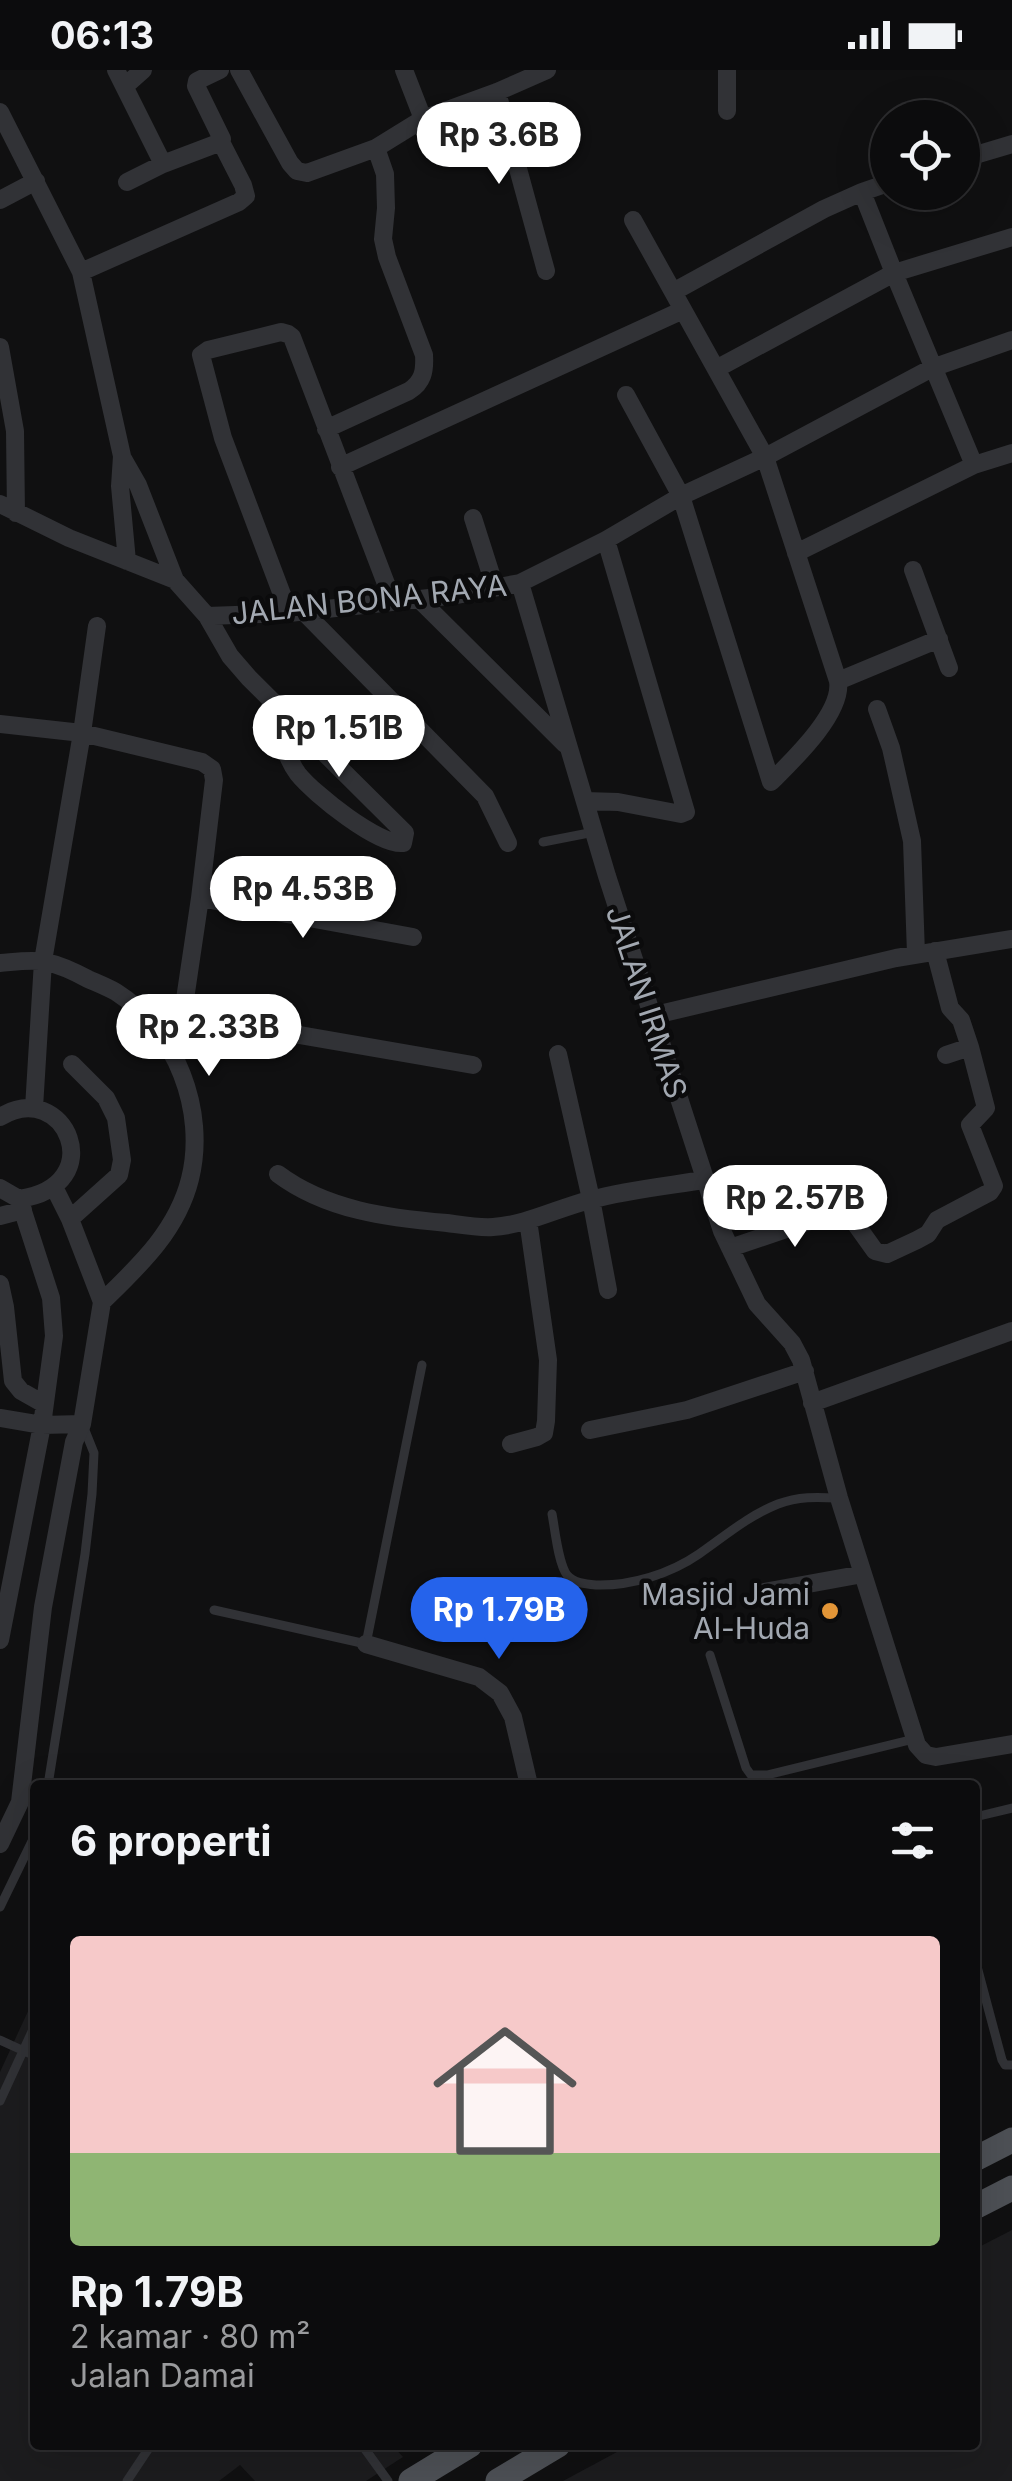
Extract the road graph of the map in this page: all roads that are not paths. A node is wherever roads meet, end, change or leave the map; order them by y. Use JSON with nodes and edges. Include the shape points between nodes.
{"nodes":[{"id":1,"x":144,"y":70,"type":"edge"},
{"id":2,"x":220,"y":70,"type":"edge"},
{"id":3,"x":240,"y":70,"type":"edge"},
{"id":4,"x":404,"y":70,"type":"edge"},
{"id":5,"x":548,"y":70,"type":"edge"},
{"id":6,"x":726,"y":70,"type":"edge"},
{"id":7,"x":120,"y":78,"type":"edge"},
{"id":8,"x":498,"y":92,"type":"junction"},
{"id":9,"x":727,"y":111,"type":"dead end"},
{"id":10,"x":0,"y":112,"type":"edge"},
{"id":11,"x":423,"y":119,"type":"junction"},
{"id":12,"x":221,"y":142,"type":"junction"},
{"id":13,"x":1012,"y":144,"type":"edge"},
{"id":14,"x":376,"y":148,"type":"junction"},
{"id":15,"x":980,"y":154,"type":"edge"},
{"id":16,"x":163,"y":164,"type":"junction"},
{"id":17,"x":36,"y":181,"type":"junction"},
{"id":18,"x":127,"y":182,"type":"dead end"},
{"id":19,"x":870,"y":189,"type":"edge"},
{"id":20,"x":862,"y":192,"type":"junction"},
{"id":21,"x":0,"y":200,"type":"edge"},
{"id":22,"x":633,"y":220,"type":"dead end"},
{"id":23,"x":1012,"y":237,"type":"edge"},
{"id":24,"x":546,"y":270,"type":"dead end"},
{"id":25,"x":81,"y":272,"type":"junction"},
{"id":26,"x":894,"y":274,"type":"junction"},
{"id":27,"x":673,"y":292,"type":"junction"},
{"id":28,"x":683,"y":310,"type":"junction"},
{"id":29,"x":1012,"y":340,"type":"edge"},
{"id":30,"x":0,"y":348,"type":"edge"},
{"id":31,"x":932,"y":368,"type":"junction"},
{"id":32,"x":716,"y":369,"type":"junction"},
{"id":33,"x":626,"y":395,"type":"dead end"},
{"id":34,"x":326,"y":429,"type":"junction"},
{"id":35,"x":1012,"y":453,"type":"edge"},
{"id":36,"x":122,"y":456,"type":"junction"},
{"id":37,"x":765,"y":457,"type":"junction"},
{"id":38,"x":974,"y":465,"type":"junction"},
{"id":39,"x":340,"y":467,"type":"junction"},
{"id":40,"x":681,"y":496,"type":"junction"},
{"id":41,"x":8,"y":509,"type":"edge"},
{"id":42,"x":473,"y":518,"type":"dead end"},
{"id":43,"x":606,"y":540,"type":"junction"},
{"id":44,"x":796,"y":553,"type":"junction"},
{"id":45,"x":127,"y":561,"type":"junction"},
{"id":46,"x":912,"y":570,"type":"dead end"},
{"id":47,"x":175,"y":580,"type":"junction"},
{"id":48,"x":520,"y":582,"type":"junction"},
{"id":49,"x":495,"y":588,"type":"junction"},
{"id":50,"x":418,"y":599,"type":"junction"},
{"id":51,"x":392,"y":602,"type":"junction"},
{"id":52,"x":296,"y":612,"type":"junction"},
{"id":53,"x":207,"y":616,"type":"junction"},
{"id":54,"x":97,"y":626,"type":"dead end"},
{"id":55,"x":939,"y":638,"type":"junction"},
{"id":56,"x":949,"y":668,"type":"dead end"},
{"id":57,"x":838,"y":681,"type":"junction"},
{"id":58,"x":876,"y":709,"type":"dead end"},
{"id":59,"x":283,"y":713,"type":"junction"},
{"id":60,"x":0,"y":724,"type":"edge"},
{"id":61,"x":82,"y":733,"type":"junction"},
{"id":62,"x":569,"y":748,"type":"junction"},
{"id":63,"x":585,"y":801,"type":"junction"},
{"id":64,"x":594,"y":832,"type":"junction"},
{"id":65,"x":543,"y":842,"type":"dead end"},
{"id":66,"x":508,"y":843,"type":"dead end"},
{"id":67,"x":200,"y":898,"type":"junction"},
{"id":68,"x":414,"y":936,"type":"dead end"},
{"id":69,"x":1012,"y":939,"type":"edge"},
{"id":70,"x":926,"y":953,"type":"junction"},
{"id":71,"x":43,"y":961,"type":"junction"},
{"id":72,"x":0,"y":963,"type":"edge"},
{"id":73,"x":182,"y":1015,"type":"junction"},
{"id":74,"x":651,"y":1016,"type":"junction"},
{"id":75,"x":970,"y":1047,"type":"junction"},
{"id":76,"x":558,"y":1054,"type":"dead end"},
{"id":77,"x":946,"y":1055,"type":"dead end"},
{"id":78,"x":176,"y":1060,"type":"junction"},
{"id":79,"x":72,"y":1064,"type":"dead end"},
{"id":80,"x":472,"y":1065,"type":"dead end"},
{"id":81,"x":34,"y":1108,"type":"junction"},
{"id":82,"x":0,"y":1116,"type":"edge"},
{"id":83,"x":278,"y":1174,"type":"dead end"},
{"id":84,"x":704,"y":1180,"type":"junction"},
{"id":85,"x":54,"y":1187,"type":"junction"},
{"id":86,"x":0,"y":1188,"type":"edge"},
{"id":87,"x":591,"y":1199,"type":"junction"},
{"id":88,"x":21,"y":1205,"type":"junction"},
{"id":89,"x":0,"y":1216,"type":"edge"},
{"id":90,"x":70,"y":1219,"type":"junction"},
{"id":91,"x":528,"y":1220,"type":"junction"},
{"id":92,"x":730,"y":1248,"type":"junction"},
{"id":93,"x":0,"y":1284,"type":"edge"},
{"id":94,"x":608,"y":1290,"type":"dead end"},
{"id":95,"x":102,"y":1302,"type":"junction"},
{"id":96,"x":1012,"y":1332,"type":"edge"},
{"id":97,"x":422,"y":1365,"type":"dead end"},
{"id":98,"x":805,"y":1370,"type":"junction"},
{"id":99,"x":812,"y":1403,"type":"junction"},
{"id":100,"x":44,"y":1404,"type":"junction"},
{"id":101,"x":0,"y":1418,"type":"edge"},
{"id":102,"x":82,"y":1424,"type":"junction"},
{"id":103,"x":42,"y":1425,"type":"junction"},
{"id":104,"x":590,"y":1430,"type":"dead end"},
{"id":105,"x":511,"y":1444,"type":"dead end"},
{"id":106,"x":839,"y":1498,"type":"junction"},
{"id":107,"x":552,"y":1514,"type":"dead end"},
{"id":108,"x":863,"y":1574,"type":"junction"},
{"id":109,"x":759,"y":1593,"type":"dead end"},
{"id":110,"x":214,"y":1610,"type":"dead end"},
{"id":111,"x":0,"y":1640,"type":"edge"},
{"id":112,"x":366,"y":1644,"type":"junction"},
{"id":113,"x":710,"y":1655,"type":"dead end"},
{"id":114,"x":914,"y":1738,"type":"junction"},
{"id":115,"x":1012,"y":1744,"type":"edge"},
{"id":116,"x":49,"y":1780,"type":"edge"},
{"id":117,"x":528,"y":1780,"type":"edge"},
{"id":118,"x":1012,"y":1808,"type":"edge"},
{"id":119,"x":980,"y":1816,"type":"edge"},
{"id":120,"x":0,"y":1844,"type":"edge"},
{"id":121,"x":30,"y":1844,"type":"edge"},
{"id":122,"x":0,"y":1907,"type":"edge"},
{"id":123,"x":980,"y":1978,"type":"edge"},
{"id":124,"x":30,"y":2037,"type":"edge"},
{"id":125,"x":0,"y":2040,"type":"edge"},
{"id":126,"x":24,"y":2051,"type":"junction"},
{"id":127,"x":30,"y":2054,"type":"edge"},
{"id":128,"x":1012,"y":2064,"type":"edge"},
{"id":129,"x":0,"y":2101,"type":"edge"},
{"id":130,"x":1012,"y":2140,"type":"edge"},
{"id":131,"x":980,"y":2156,"type":"edge"},
{"id":132,"x":1012,"y":2188,"type":"edge"},
{"id":133,"x":980,"y":2204,"type":"edge"},
{"id":134,"x":148,"y":2450,"type":"edge"},
{"id":135,"x":366,"y":2450,"type":"edge"},
{"id":136,"x":462,"y":2450,"type":"edge"},
{"id":137,"x":550,"y":2450,"type":"edge"},
{"id":138,"x":126,"y":2481,"type":"edge"},
{"id":139,"x":388,"y":2481,"type":"edge"},
{"id":140,"x":410,"y":2481,"type":"edge"},
{"id":141,"x":498,"y":2481,"type":"edge"}],
"edges":[{"from":1,"to":7,"type":"street"},
{"from":2,"to":12,"type":"street","via":[[196,86]]},
{"from":3,"to":14,"type":"street","via":[[297,171]]},
{"from":4,"to":11,"type":"street"},
{"from":5,"to":8,"type":"street"},
{"from":6,"to":9,"type":"street"},
{"from":7,"to":16,"type":"street"},
{"from":8,"to":11,"type":"street"},
{"from":8,"to":24,"type":"street"},
{"from":10,"to":17,"type":"street"},
{"from":11,"to":14,"type":"street"},
{"from":12,"to":16,"type":"street"},
{"from":12,"to":25,"type":"street","via":[[246,196]]},
{"from":13,"to":15,"type":"street"},
{"from":14,"to":34,"type":"street","via":[[386,174],[383,239],[425,367],[417,386]]},
{"from":16,"to":18,"type":"street"},
{"from":17,"to":21,"type":"street"},
{"from":17,"to":25,"type":"street"},
{"from":19,"to":20,"type":"street"},
{"from":20,"to":26,"type":"street"},
{"from":20,"to":27,"type":"street"},
{"from":22,"to":27,"type":"street"},
{"from":23,"to":26,"type":"street"},
{"from":25,"to":36,"type":"street"},
{"from":26,"to":31,"type":"street"},
{"from":26,"to":32,"type":"street"},
{"from":27,"to":28,"type":"street"},
{"from":28,"to":32,"type":"street"},
{"from":28,"to":39,"type":"street"},
{"from":29,"to":31,"type":"street","name":"JALAN BONA RAYA"},
{"from":30,"to":41,"type":"street","via":[[14,431]]},
{"from":31,"to":37,"type":"street","name":"JALAN BONA RAYA"},
{"from":31,"to":38,"type":"street"},
{"from":32,"to":37,"type":"street"},
{"from":33,"to":40,"type":"street"},
{"from":34,"to":39,"type":"street"},
{"from":34,"to":52,"type":"street","via":[[288,334],[201,356],[223,438]]},
{"from":35,"to":38,"type":"street"},
{"from":36,"to":45,"type":"street"},
{"from":36,"to":47,"type":"street"},
{"from":37,"to":40,"type":"street","name":"JALAN BONA RAYA"},
{"from":37,"to":44,"type":"street"},
{"from":38,"to":44,"type":"street"},
{"from":39,"to":51,"type":"street"},
{"from":40,"to":43,"type":"street","name":"JALAN BONA RAYA"},
{"from":40,"to":57,"type":"street","via":[[771,782],[827,718]]},
{"from":41,"to":45,"type":"street","name":"JALAN BONA RAYA"},
{"from":42,"to":49,"type":"street"},
{"from":43,"to":48,"type":"street","name":"JALAN BONA RAYA"},
{"from":43,"to":63,"type":"street","via":[[685,813]]},
{"from":44,"to":57,"type":"street"},
{"from":45,"to":47,"type":"street","name":"JALAN BONA RAYA"},
{"from":46,"to":55,"type":"street"},
{"from":47,"to":53,"type":"street","name":"JALAN BONA RAYA"},
{"from":48,"to":49,"type":"street","name":"JALAN BONA RAYA"},
{"from":48,"to":62,"type":"street"},
{"from":49,"to":50,"type":"street","name":"JALAN BONA RAYA"},
{"from":50,"to":51,"type":"street","name":"JALAN BONA RAYA"},
{"from":50,"to":62,"type":"street","name":"JALAN IRMAS"},
{"from":51,"to":52,"type":"street","name":"JALAN BONA RAYA"},
{"from":52,"to":53,"type":"street","name":"JALAN BONA RAYA"},
{"from":52,"to":66,"type":"street","via":[[485,796]]},
{"from":53,"to":59,"type":"street","via":[[230,656]]},
{"from":54,"to":61,"type":"street"},
{"from":55,"to":56,"type":"street"},
{"from":55,"to":57,"type":"street"},
{"from":58,"to":70,"type":"street","via":[[912,841]]},
{"from":59,"to":59,"type":"street","via":[[405,833],[403,843],[377,836],[309,786],[286,750]]},
{"from":60,"to":61,"type":"street"},
{"from":61,"to":67,"type":"street","via":[[212,769]]},
{"from":61,"to":71,"type":"street"},
{"from":62,"to":63,"type":"street","name":"JALAN IRMAS"},
{"from":63,"to":64,"type":"street","name":"JALAN IRMAS"},
{"from":64,"to":65,"type":"lane"},
{"from":64,"to":74,"type":"street","name":"JALAN IRMAS"},
{"from":67,"to":68,"type":"street"},
{"from":67,"to":73,"type":"street"},
{"from":69,"to":70,"type":"street"},
{"from":70,"to":74,"type":"street"},
{"from":70,"to":75,"type":"street"},
{"from":71,"to":72,"type":"street"},
{"from":71,"to":78,"type":"street","via":[[117,993],[150,1021]]},
{"from":71,"to":81,"type":"street"},
{"from":73,"to":78,"type":"street"},
{"from":73,"to":80,"type":"street"},
{"from":74,"to":84,"type":"street","name":"JALAN IRMAS"},
{"from":75,"to":77,"type":"street"},
{"from":75,"to":92,"type":"street","via":[[986,1108],[970,1124],[994,1186],[990,1192],[887,1254],[875,1251],[845,1209]]},
{"from":76,"to":87,"type":"street"},
{"from":78,"to":95,"type":"street","via":[[189,1093],[195,1140],[190,1180],[170,1228]]},
{"from":79,"to":90,"type":"street","via":[[106,1098],[122,1160],[119,1175]]},
{"from":81,"to":82,"type":"street"},
{"from":81,"to":85,"type":"street","via":[[64,1126],[71,1142],[72,1161]]},
{"from":83,"to":91,"type":"street","via":[[317,1198],[365,1212],[493,1228]]},
{"from":84,"to":87,"type":"street"},
{"from":84,"to":92,"type":"street","name":"JALAN IRMAS"},
{"from":85,"to":88,"type":"street"},
{"from":85,"to":90,"type":"street"},
{"from":86,"to":88,"type":"street"},
{"from":87,"to":91,"type":"street"},
{"from":87,"to":94,"type":"street"},
{"from":88,"to":89,"type":"street"},
{"from":88,"to":100,"type":"street","via":[[51,1298],[54,1336]]},
{"from":90,"to":95,"type":"street"},
{"from":91,"to":105,"type":"street","via":[[548,1360],[546,1421],[544,1433]]},
{"from":92,"to":98,"type":"street","name":"JALAN IRMAS","via":[[757,1304],[792,1343]]},
{"from":93,"to":100,"type":"street","via":[[13,1380]]},
{"from":95,"to":102,"type":"street"},
{"from":96,"to":99,"type":"street"},
{"from":97,"to":112,"type":"lane"},
{"from":98,"to":99,"type":"street","name":"JALAN IRMAS"},
{"from":98,"to":104,"type":"street","via":[[687,1410]]},
{"from":99,"to":106,"type":"street","name":"JALAN IRMAS"},
{"from":100,"to":103,"type":"street"},
{"from":101,"to":103,"type":"street"},
{"from":102,"to":103,"type":"street"},
{"from":102,"to":116,"type":"lane","via":[[94,1454],[92,1494]]},
{"from":102,"to":120,"type":"street","via":[[43,1607],[20,1802]]},
{"from":103,"to":111,"type":"street"},
{"from":106,"to":107,"type":"lane","via":[[780,1503],[681,1564],[611,1585],[568,1576]]},
{"from":106,"to":108,"type":"street","name":"JALAN IRMAS"},
{"from":108,"to":109,"type":"street"},
{"from":108,"to":114,"type":"street","name":"JALAN IRMAS"},
{"from":110,"to":112,"type":"lane"},
{"from":112,"to":117,"type":"street","via":[[491,1685],[513,1716]]},
{"from":113,"to":114,"type":"lane","via":[[751,1775]]},
{"from":114,"to":115,"type":"street","via":[[921,1751],[936,1757]]},
{"from":118,"to":119,"type":"lane"},
{"from":121,"to":122,"type":"lane"},
{"from":123,"to":128,"type":"lane","via":[[1002,2060]]},
{"from":124,"to":126,"type":"lane"},
{"from":125,"to":126,"type":"lane"},
{"from":126,"to":127,"type":"lane"},
{"from":126,"to":129,"type":"lane"},
{"from":130,"to":131,"type":"main road"},
{"from":132,"to":133,"type":"main road"},
{"from":134,"to":138,"type":"lane"},
{"from":135,"to":139,"type":"lane"},
{"from":136,"to":140,"type":"main road"},
{"from":137,"to":141,"type":"main road"}]}
